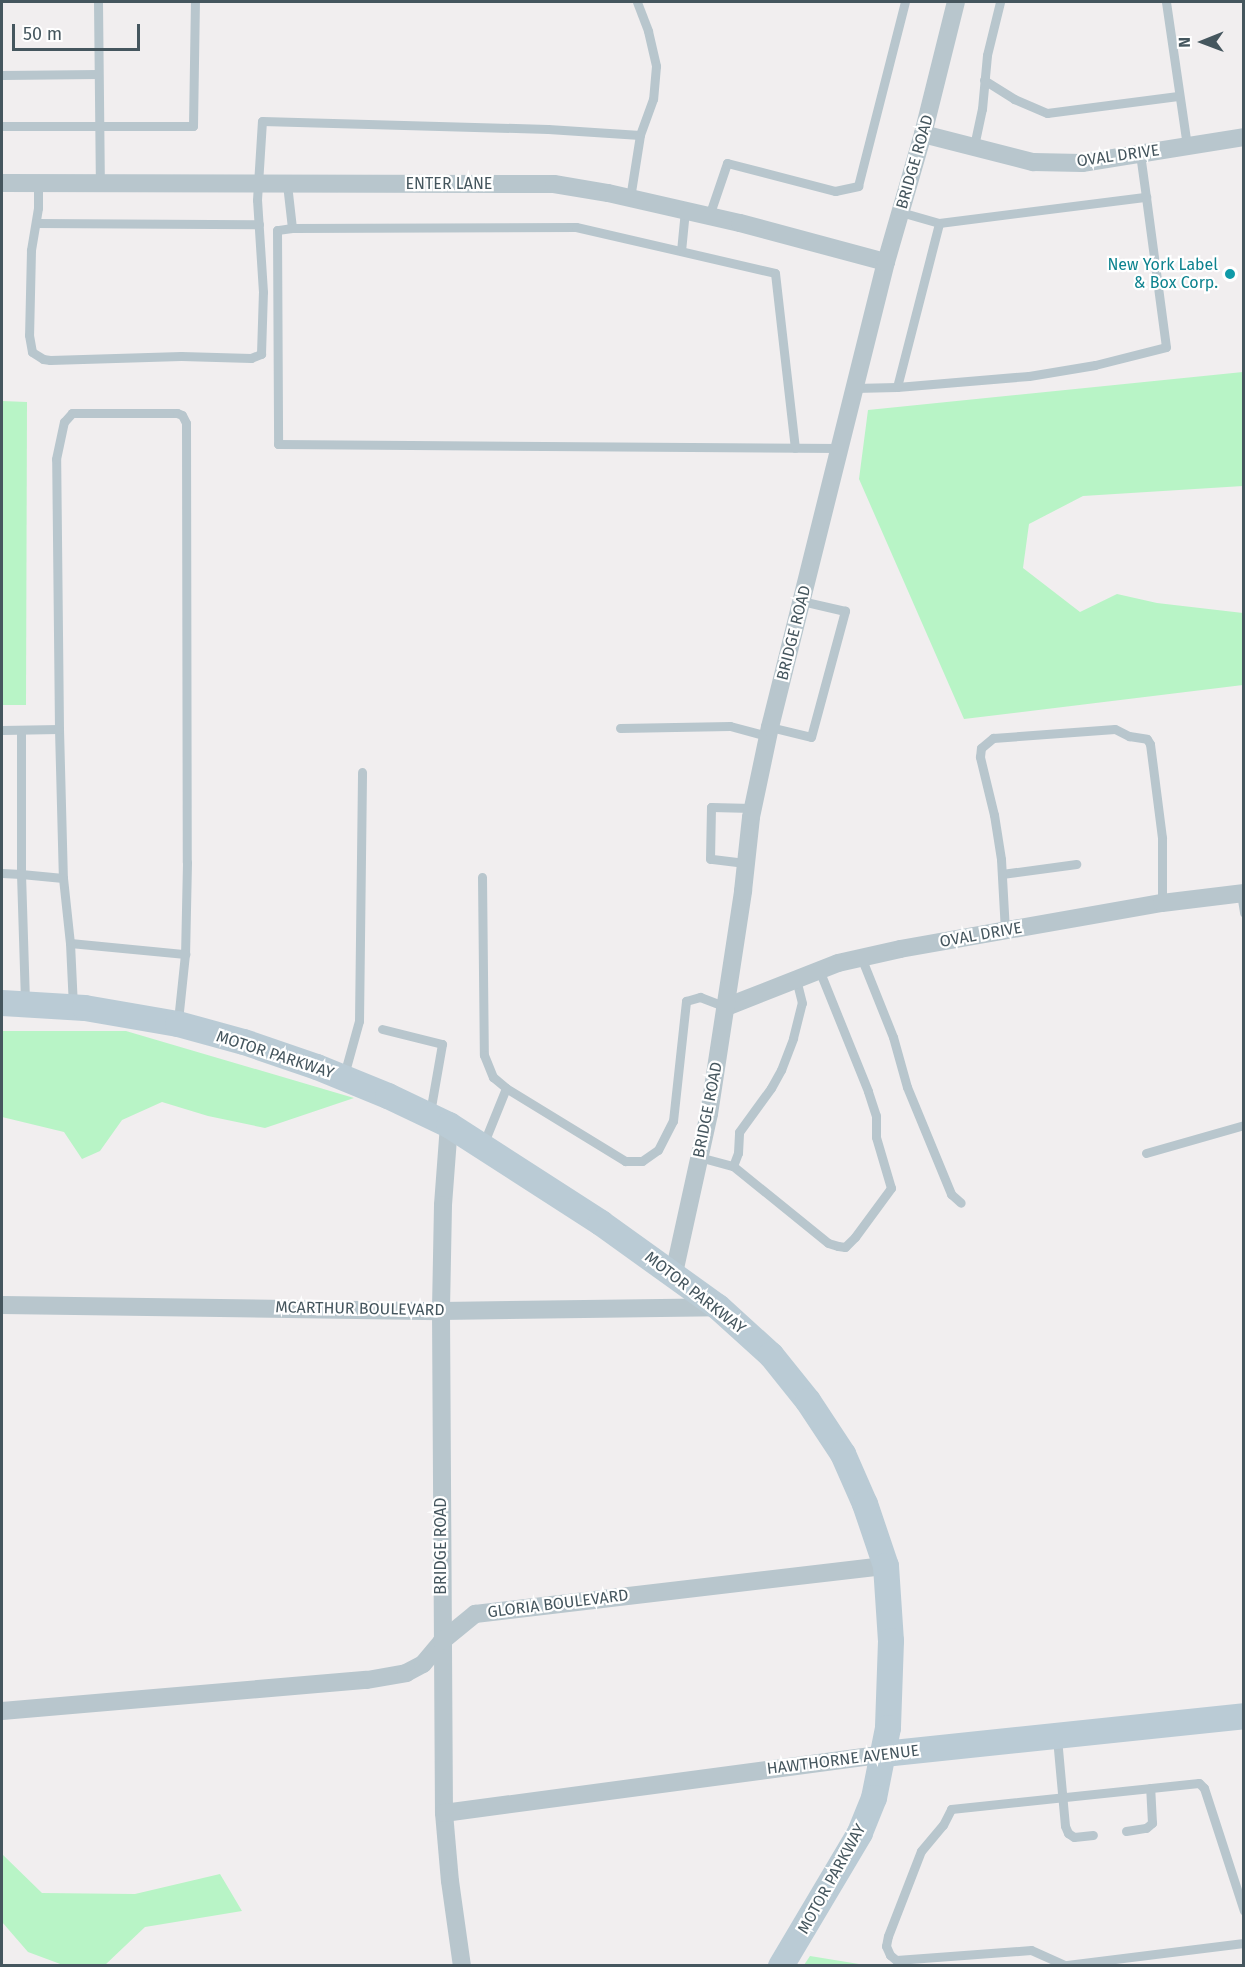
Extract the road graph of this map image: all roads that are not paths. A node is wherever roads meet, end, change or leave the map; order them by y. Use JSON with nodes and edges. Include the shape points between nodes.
{"nodes":[{"id":1,"x":98,"y":2,"type":"edge"},
{"id":2,"x":195,"y":2,"type":"edge"},
{"id":3,"x":637,"y":2,"type":"edge"},
{"id":4,"x":905,"y":2,"type":"edge"},
{"id":5,"x":956,"y":2,"type":"edge"},
{"id":6,"x":1000,"y":2,"type":"edge"},
{"id":7,"x":1166,"y":2,"type":"edge"},
{"id":8,"x":99,"y":74,"type":"junction"},
{"id":9,"x":2,"y":75,"type":"edge"},
{"id":10,"x":984,"y":80,"type":"junction"},
{"id":11,"x":1178,"y":96,"type":"junction"},
{"id":12,"x":2,"y":126,"type":"edge"},
{"id":13,"x":99,"y":126,"type":"junction"},
{"id":14,"x":923,"y":134,"type":"junction"},
{"id":15,"x":640,"y":135,"type":"junction"},
{"id":16,"x":1244,"y":137,"type":"edge"},
{"id":17,"x":974,"y":146,"type":"junction"},
{"id":18,"x":1187,"y":146,"type":"junction"},
{"id":19,"x":1140,"y":154,"type":"junction"},
{"id":20,"x":2,"y":183,"type":"edge"},
{"id":21,"x":38,"y":183,"type":"junction"},
{"id":22,"x":100,"y":183,"type":"junction"},
{"id":23,"x":258,"y":184,"type":"junction"},
{"id":24,"x":287,"y":184,"type":"junction"},
{"id":25,"x":1146,"y":197,"type":"junction"},
{"id":26,"x":630,"y":198,"type":"junction"},
{"id":27,"x":685,"y":210,"type":"junction"},
{"id":28,"x":901,"y":212,"type":"junction"},
{"id":29,"x":709,"y":216,"type":"junction"},
{"id":30,"x":36,"y":223,"type":"junction"},
{"id":31,"x":939,"y":223,"type":"junction"},
{"id":32,"x":259,"y":224,"type":"junction"},
{"id":33,"x":292,"y":228,"type":"junction"},
{"id":34,"x":681,"y":251,"type":"junction"},
{"id":35,"x":886,"y":262,"type":"junction"},
{"id":36,"x":897,"y":387,"type":"junction"},
{"id":37,"x":854,"y":388,"type":"junction"},
{"id":38,"x":795,"y":448,"type":"junction"},
{"id":39,"x":839,"y":448,"type":"junction"},
{"id":40,"x":802,"y":601,"type":"junction"},
{"id":41,"x":620,"y":728,"type":"dead end"},
{"id":42,"x":59,"y":729,"type":"junction"},
{"id":43,"x":2,"y":730,"type":"edge"},
{"id":44,"x":21,"y":730,"type":"junction"},
{"id":45,"x":769,"y":731,"type":"junction"},
{"id":46,"x":362,"y":772,"type":"dead end"},
{"id":47,"x":752,"y":808,"type":"junction"},
{"id":48,"x":746,"y":864,"type":"junction"},
{"id":49,"x":1076,"y":864,"type":"dead end"},
{"id":50,"x":2,"y":873,"type":"edge"},
{"id":51,"x":21,"y":874,"type":"junction"},
{"id":52,"x":1002,"y":874,"type":"junction"},
{"id":53,"x":482,"y":877,"type":"dead end"},
{"id":54,"x":63,"y":878,"type":"junction"},
{"id":55,"x":1242,"y":893,"type":"edge"},
{"id":56,"x":1162,"y":903,"type":"junction"},
{"id":57,"x":1244,"y":913,"type":"edge"},
{"id":58,"x":1005,"y":931,"type":"junction"},
{"id":59,"x":70,"y":943,"type":"junction"},
{"id":60,"x":185,"y":954,"type":"junction"},
{"id":61,"x":861,"y":957,"type":"junction"},
{"id":62,"x":819,"y":970,"type":"junction"},
{"id":63,"x":796,"y":979,"type":"junction"},
{"id":64,"x":13,"y":1004,"type":"edge"},
{"id":65,"x":73,"y":1007,"type":"junction"},
{"id":66,"x":726,"y":1007,"type":"junction"},
{"id":67,"x":178,"y":1024,"type":"junction"},
{"id":68,"x":382,"y":1029,"type":"dead end"},
{"id":69,"x":344,"y":1077,"type":"junction"},
{"id":70,"x":506,"y":1088,"type":"junction"},
{"id":71,"x":439,"y":1120,"type":"junction"},
{"id":72,"x":1244,"y":1125,"type":"edge"},
{"id":73,"x":483,"y":1145,"type":"junction"},
{"id":74,"x":1146,"y":1153,"type":"dead end"},
{"id":75,"x":699,"y":1157,"type":"junction"},
{"id":76,"x":733,"y":1166,"type":"junction"},
{"id":77,"x":961,"y":1203,"type":"dead end"},
{"id":78,"x":674,"y":1273,"type":"junction"},
{"id":79,"x":2,"y":1305,"type":"edge"},
{"id":80,"x":718,"y":1307,"type":"junction"},
{"id":81,"x":441,"y":1311,"type":"junction"},
{"id":82,"x":886,"y":1566,"type":"junction"},
{"id":83,"x":442,"y":1641,"type":"junction"},
{"id":84,"x":2,"y":1711,"type":"edge"},
{"id":85,"x":1244,"y":1716,"type":"edge"},
{"id":86,"x":1057,"y":1736,"type":"junction"},
{"id":87,"x":884,"y":1754,"type":"junction"},
{"id":88,"x":1150,"y":1788,"type":"junction"},
{"id":89,"x":1061,"y":1799,"type":"junction"},
{"id":90,"x":444,"y":1813,"type":"junction"},
{"id":91,"x":1126,"y":1831,"type":"dead end"},
{"id":92,"x":1093,"y":1835,"type":"dead end"},
{"id":93,"x":1244,"y":1911,"type":"edge"},
{"id":94,"x":1244,"y":1943,"type":"edge"},
{"id":95,"x":462,"y":1965,"type":"edge"},
{"id":96,"x":781,"y":1965,"type":"edge"},
{"id":97,"x":1067,"y":1965,"type":"edge"}],
"edges":[{"from":1,"to":8,"type":"lane"},
{"from":2,"to":13,"type":"lane","via":[[193,126]]},
{"from":3,"to":15,"type":"lane","via":[[657,66],[653,99]]},
{"from":4,"to":29,"type":"lane","via":[[858,186],[835,191],[727,163]]},
{"from":5,"to":14,"type":"street","name":"BRIDGE ROAD"},
{"from":6,"to":10,"type":"lane"},
{"from":7,"to":11,"type":"lane"},
{"from":8,"to":9,"type":"lane"},
{"from":8,"to":13,"type":"lane"},
{"from":10,"to":11,"type":"lane","via":[[1047,113]]},
{"from":10,"to":17,"type":"lane"},
{"from":11,"to":18,"type":"lane"},
{"from":12,"to":13,"type":"lane"},
{"from":13,"to":22,"type":"lane"},
{"from":14,"to":17,"type":"street","name":"OVAL DRIVE"},
{"from":14,"to":28,"type":"street","name":"BRIDGE ROAD"},
{"from":15,"to":23,"type":"lane","via":[[262,121]]},
{"from":15,"to":26,"type":"lane"},
{"from":16,"to":18,"type":"street","name":"OVAL DRIVE"},
{"from":17,"to":19,"type":"street","name":"OVAL DRIVE","via":[[1033,162],[1082,163]]},
{"from":18,"to":19,"type":"street","name":"OVAL DRIVE"},
{"from":19,"to":25,"type":"lane"},
{"from":20,"to":21,"type":"street","name":"ENTER LANE"},
{"from":21,"to":22,"type":"street","name":"ENTER LANE"},
{"from":21,"to":30,"type":"lane"},
{"from":22,"to":23,"type":"street","name":"ENTER LANE"},
{"from":23,"to":24,"type":"street","name":"ENTER LANE"},
{"from":23,"to":32,"type":"lane"},
{"from":24,"to":26,"type":"street","name":"ENTER LANE","via":[[554,184]]},
{"from":24,"to":33,"type":"lane"},
{"from":25,"to":31,"type":"lane"},
{"from":25,"to":36,"type":"lane","via":[[1166,347],[1029,376]]},
{"from":26,"to":27,"type":"street","name":"ENTER LANE"},
{"from":27,"to":29,"type":"street","name":"ENTER LANE"},
{"from":27,"to":34,"type":"lane"},
{"from":28,"to":31,"type":"lane"},
{"from":28,"to":35,"type":"street","name":"BRIDGE ROAD"},
{"from":29,"to":35,"type":"street","name":"ENTER LANE"},
{"from":30,"to":32,"type":"lane"},
{"from":30,"to":32,"type":"lane","via":[[30,265],[29,335],[32,352],[50,360],[259,356],[263,338]]},
{"from":31,"to":36,"type":"lane"},
{"from":33,"to":34,"type":"lane","via":[[576,226]]},
{"from":33,"to":38,"type":"lane","via":[[277,230],[278,444]]},
{"from":34,"to":38,"type":"lane","via":[[775,273]]},
{"from":35,"to":37,"type":"street","name":"BRIDGE ROAD"},
{"from":36,"to":37,"type":"lane"},
{"from":37,"to":39,"type":"street","name":"BRIDGE ROAD"},
{"from":38,"to":39,"type":"lane"},
{"from":39,"to":40,"type":"street","name":"BRIDGE ROAD"},
{"from":40,"to":45,"type":"street","name":"BRIDGE ROAD"},
{"from":40,"to":45,"type":"lane","via":[[845,611],[811,737]]},
{"from":41,"to":45,"type":"lane","via":[[730,726]]},
{"from":42,"to":44,"type":"lane"},
{"from":42,"to":54,"type":"lane"},
{"from":42,"to":60,"type":"lane","via":[[57,459],[64,422],[72,414],[177,413],[186,423]]},
{"from":43,"to":44,"type":"lane"},
{"from":44,"to":51,"type":"lane"},
{"from":45,"to":47,"type":"street","name":"BRIDGE ROAD"},
{"from":46,"to":69,"type":"lane","via":[[358,1021]]},
{"from":47,"to":48,"type":"street","name":"BRIDGE ROAD"},
{"from":47,"to":48,"type":"lane","via":[[711,807],[710,859]]},
{"from":48,"to":66,"type":"street","name":"BRIDGE ROAD"},
{"from":49,"to":52,"type":"lane"},
{"from":50,"to":51,"type":"lane"},
{"from":51,"to":54,"type":"lane"},
{"from":51,"to":64,"type":"lane"},
{"from":52,"to":56,"type":"lane","via":[[981,748],[993,738],[1115,729],[1147,739],[1150,744],[1162,838]]},
{"from":52,"to":58,"type":"lane"},
{"from":53,"to":70,"type":"lane","via":[[484,1055],[493,1077]]},
{"from":54,"to":59,"type":"lane"},
{"from":55,"to":56,"type":"street","name":"OVAL DRIVE"},
{"from":55,"to":57,"type":"lane"},
{"from":56,"to":58,"type":"street","name":"OVAL DRIVE"},
{"from":58,"to":61,"type":"street","name":"OVAL DRIVE"},
{"from":59,"to":60,"type":"lane"},
{"from":59,"to":65,"type":"lane"},
{"from":60,"to":67,"type":"lane"},
{"from":61,"to":62,"type":"street","name":"OVAL DRIVE"},
{"from":61,"to":77,"type":"lane","via":[[894,1037],[907,1087],[951,1194]]},
{"from":62,"to":63,"type":"street","name":"OVAL DRIVE"},
{"from":62,"to":76,"type":"lane","via":[[868,1091],[891,1188],[845,1247],[828,1243]]},
{"from":63,"to":66,"type":"street","name":"OVAL DRIVE"},
{"from":63,"to":76,"type":"lane","via":[[802,1004],[793,1038],[771,1088],[739,1131]]},
{"from":64,"to":65,"type":"main road","name":"MOTOR PARKWAY"},
{"from":65,"to":67,"type":"main road","name":"MOTOR PARKWAY"},
{"from":66,"to":70,"type":"lane","via":[[700,997],[686,1001],[673,1121],[658,1150],[642,1161],[625,1161]]},
{"from":66,"to":75,"type":"street","name":"BRIDGE ROAD"},
{"from":67,"to":69,"type":"main road","name":"MOTOR PARKWAY"},
{"from":68,"to":71,"type":"lane","via":[[442,1044]]},
{"from":69,"to":71,"type":"main road","name":"MOTOR PARKWAY"},
{"from":70,"to":73,"type":"lane"},
{"from":71,"to":73,"type":"main road","name":"MOTOR PARKWAY"},
{"from":71,"to":81,"type":"street","name":"BRIDGE ROAD","via":[[443,1205]]},
{"from":72,"to":74,"type":"lane"},
{"from":73,"to":78,"type":"main road","name":"MOTOR PARKWAY"},
{"from":75,"to":76,"type":"lane"},
{"from":75,"to":78,"type":"street","name":"BRIDGE ROAD"},
{"from":78,"to":80,"type":"main road","name":"MOTOR PARKWAY"},
{"from":79,"to":81,"type":"street","name":"MCARTHUR BOULEVARD"},
{"from":80,"to":81,"type":"street","name":"MCARTHUR BOULEVARD"},
{"from":80,"to":82,"type":"main road","name":"MOTOR PARKWAY","via":[[771,1355],[843,1454]]},
{"from":81,"to":83,"type":"street","name":"BRIDGE ROAD"},
{"from":82,"to":83,"type":"street","name":"GLORIA BOULEVARD","via":[[475,1614]]},
{"from":82,"to":87,"type":"main road","name":"MOTOR PARKWAY","via":[[891,1679]]},
{"from":83,"to":84,"type":"street","name":"GLORIA BOULEVARD","via":[[423,1664],[406,1673],[367,1680]]},
{"from":83,"to":90,"type":"street","name":"BRIDGE ROAD"},
{"from":85,"to":86,"type":"main road","name":"HAWTHORNE AVENUE"},
{"from":86,"to":87,"type":"main road","name":"HAWTHORNE AVENUE"},
{"from":86,"to":89,"type":"lane"},
{"from":87,"to":90,"type":"street","name":"HAWTHORNE AVENUE"},
{"from":87,"to":96,"type":"main road","name":"MOTOR PARKWAY","via":[[874,1798],[860,1833]]},
{"from":88,"to":89,"type":"lane"},
{"from":88,"to":91,"type":"lane","via":[[1152,1823],[1146,1828]]},
{"from":88,"to":93,"type":"lane","via":[[1192,1782],[1204,1788]]},
{"from":89,"to":92,"type":"lane","via":[[1068,1833],[1074,1837]]},
{"from":89,"to":97,"type":"lane","via":[[951,1809],[921,1851],[886,1946],[896,1960],[1031,1950]]},
{"from":90,"to":95,"type":"street","name":"BRIDGE ROAD"},
{"from":94,"to":97,"type":"lane"}]}
